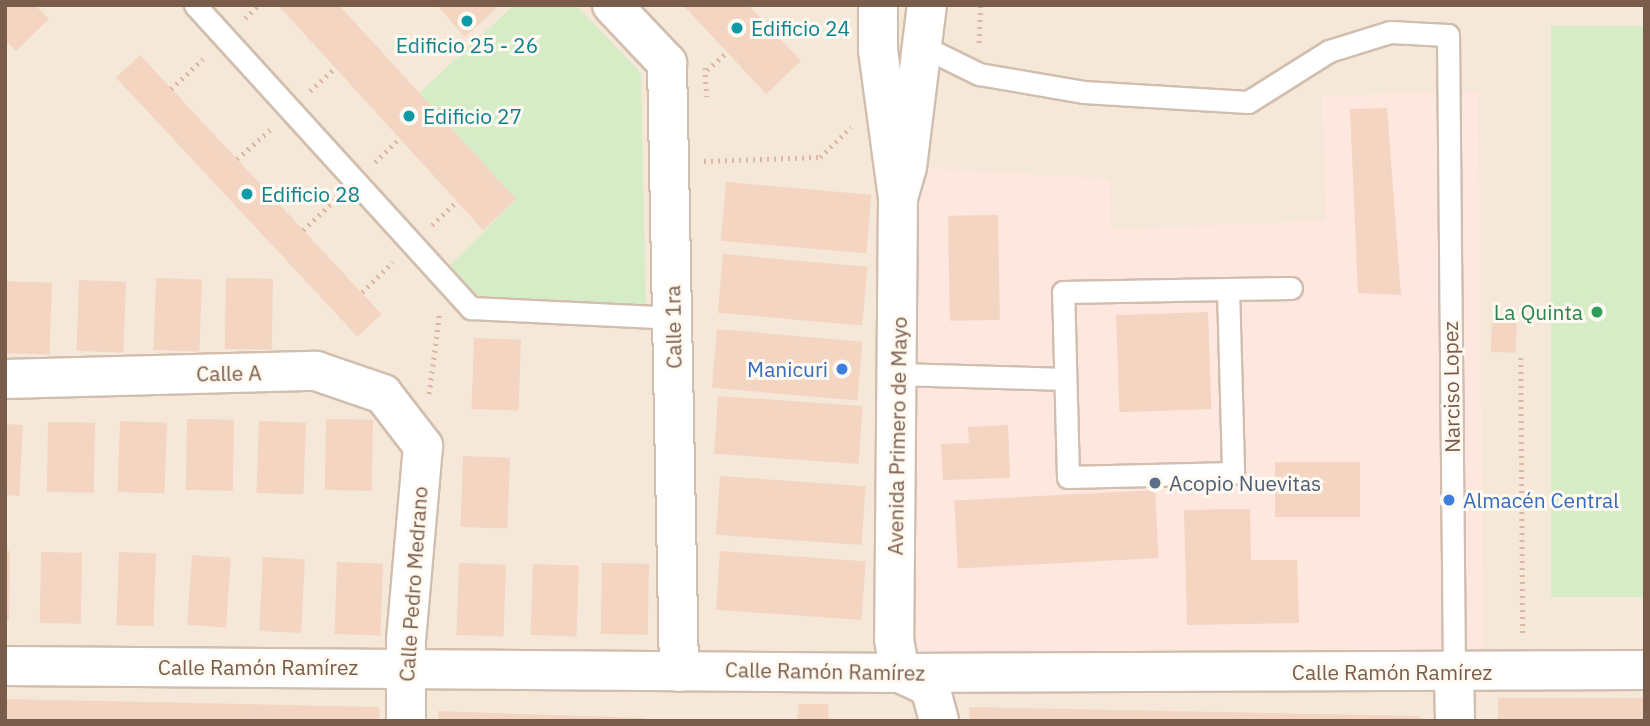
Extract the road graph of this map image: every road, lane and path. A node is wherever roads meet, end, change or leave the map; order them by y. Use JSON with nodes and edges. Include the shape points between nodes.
{"nodes":[{"id":1,"x":195,"y":5,"type":"edge"},
{"id":2,"x":612,"y":5,"type":"edge"},
{"id":3,"x":878,"y":5,"type":"edge"},
{"id":4,"x":927,"y":5,"type":"edge"},
{"id":5,"x":233,"y":14,"type":"dead end"},
{"id":6,"x":241,"y":22,"type":"dead end"},
{"id":7,"x":922,"y":46,"type":"junction"},
{"id":8,"x":299,"y":82,"type":"dead end"},
{"id":9,"x":318,"y":102,"type":"dead end"},
{"id":10,"x":856,"y":122,"type":"dead end"},
{"id":11,"x":365,"y":152,"type":"dead end"},
{"id":12,"x":669,"y":163,"type":"junction"},
{"id":13,"x":383,"y":171,"type":"dead end"},
{"id":14,"x":898,"y":198,"type":"junction"},
{"id":15,"x":425,"y":214,"type":"dead end"},
{"id":16,"x":442,"y":232,"type":"dead end"},
{"id":17,"x":442,"y":276,"type":"junction"},
{"id":18,"x":1291,"y":288,"type":"dead end"},
{"id":19,"x":1228,"y":289,"type":"junction"},
{"id":20,"x":672,"y":318,"type":"junction"},
{"id":21,"x":1521,"y":358,"type":"dead end"},
{"id":22,"x":898,"y":374,"type":"junction"},
{"id":23,"x":5,"y":379,"type":"edge"},
{"id":24,"x":1065,"y":379,"type":"junction"},
{"id":25,"x":423,"y":446,"type":"junction"},
{"id":26,"x":5,"y":666,"type":"edge"},
{"id":27,"x":406,"y":667,"type":"junction"},
{"id":28,"x":1645,"y":670,"type":"edge"},
{"id":29,"x":1523,"y":671,"type":"junction"},
{"id":30,"x":679,"y":672,"type":"junction"},
{"id":31,"x":900,"y":673,"type":"junction"},
{"id":32,"x":1454,"y":673,"type":"junction"},
{"id":33,"x":406,"y":721,"type":"edge"},
{"id":34,"x":939,"y":721,"type":"edge"},
{"id":35,"x":1455,"y":721,"type":"edge"}],
"edges":[{"from":1,"to":17,"type":"lane"},
{"from":2,"to":12,"type":"street","name":"Calle 1ra","via":[[667,63]]},
{"from":3,"to":14,"type":"street","name":"Avenida Primero de Mayo","via":[[881,77]]},
{"from":4,"to":7,"type":"street","name":"Avenida Primero de Mayo"},
{"from":5,"to":6,"type":"path"},
{"from":7,"to":14,"type":"street","name":"Avenida Primero de Mayo","via":[[907,167]]},
{"from":7,"to":32,"type":"lane","name":"Narciso Lopez","via":[[979,74],[1084,92],[1248,102],[1265,96],[1329,51],[1390,32],[1448,35]]},
{"from":8,"to":9,"type":"path"},
{"from":10,"to":12,"type":"path","via":[[820,157]]},
{"from":11,"to":13,"type":"path"},
{"from":12,"to":20,"type":"street","name":"Calle 1ra"},
{"from":14,"to":22,"type":"street","name":"Avenida Primero de Mayo"},
{"from":15,"to":16,"type":"path"},
{"from":17,"to":20,"type":"lane","via":[[471,308]]},
{"from":17,"to":25,"type":"path"},
{"from":18,"to":19,"type":"lane"},
{"from":19,"to":24,"type":"lane","via":[[1063,292]]},
{"from":19,"to":24,"type":"lane","via":[[1233,473],[1068,477]]},
{"from":20,"to":30,"type":"street","name":"Calle 1ra"},
{"from":21,"to":29,"type":"path"},
{"from":22,"to":24,"type":"lane"},
{"from":22,"to":31,"type":"street","name":"Avenida Primero de Mayo","via":[[894,639]]},
{"from":23,"to":25,"type":"street","name":"Calle A","via":[[316,371],[383,394]]},
{"from":25,"to":27,"type":"street","name":"Calle Pedro Medrano"},
{"from":26,"to":27,"type":"street","name":"Calle Ramón Ramírez"},
{"from":27,"to":30,"type":"street","name":"Calle Ramón Ramírez"},
{"from":27,"to":33,"type":"street","name":"Calle Pedro Medrano"},
{"from":28,"to":29,"type":"street","name":"Calle Ramón Ramírez"},
{"from":29,"to":32,"type":"street","name":"Calle Ramón Ramírez"},
{"from":30,"to":31,"type":"street","name":"Calle Ramón Ramírez"},
{"from":31,"to":32,"type":"street","name":"Calle Ramón Ramírez"},
{"from":31,"to":34,"type":"street","via":[[930,687]]},
{"from":32,"to":35,"type":"street"}]}
